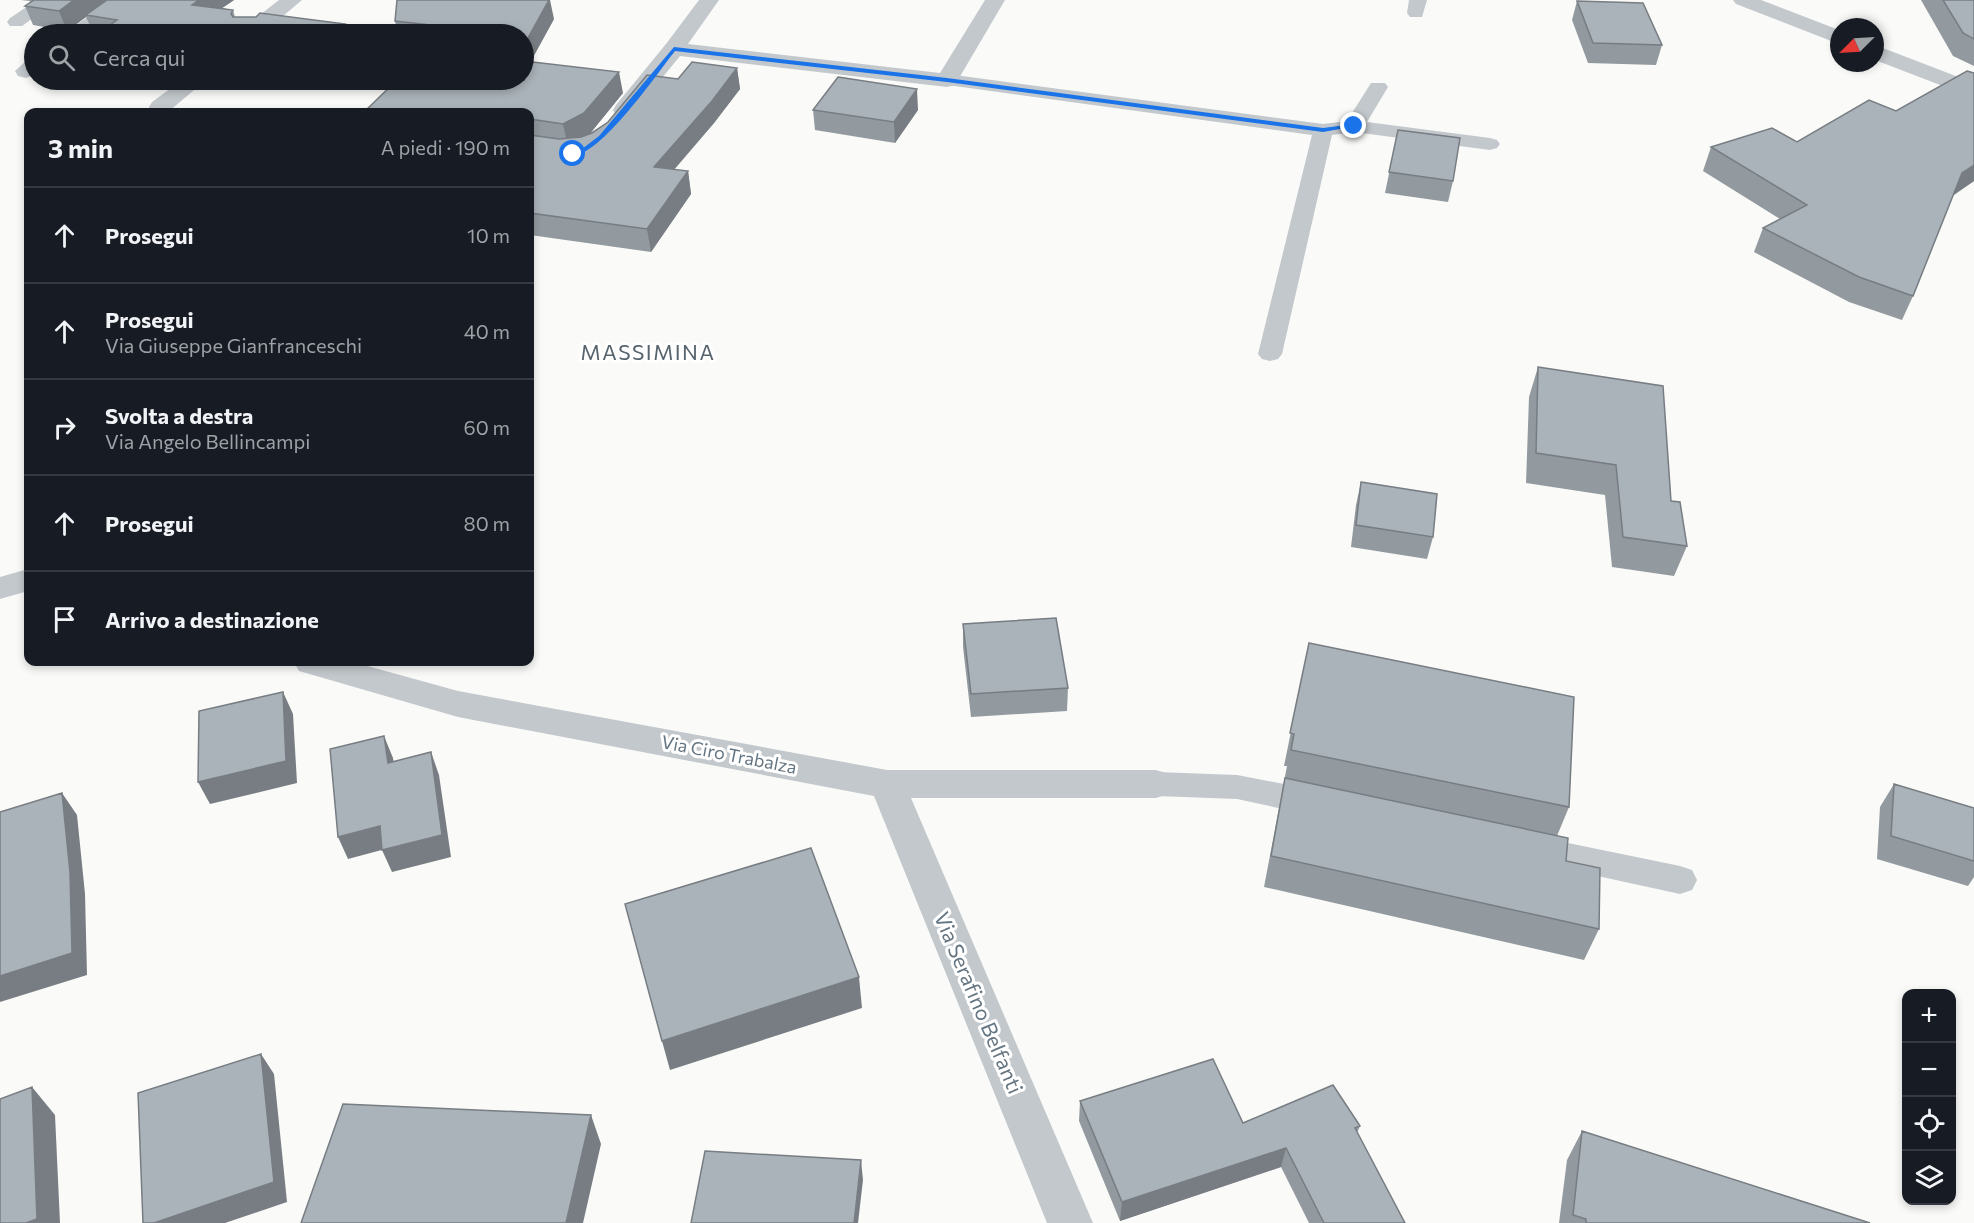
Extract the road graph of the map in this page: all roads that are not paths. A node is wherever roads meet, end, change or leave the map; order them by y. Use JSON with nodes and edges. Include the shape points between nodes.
{"nodes":[{"id":1,"x":49,"y":0,"type":"edge"},
{"id":2,"x":127,"y":0,"type":"edge"},
{"id":3,"x":292,"y":0,"type":"edge"},
{"id":4,"x":709,"y":0,"type":"edge"},
{"id":5,"x":994,"y":0,"type":"edge"},
{"id":6,"x":1743,"y":0,"type":"edge"},
{"id":7,"x":17,"y":9,"type":"edge"},
{"id":8,"x":92,"y":24,"type":"edge"},
{"id":9,"x":262,"y":24,"type":"edge"},
{"id":10,"x":1830,"y":34,"type":"edge"},
{"id":11,"x":674,"y":49,"type":"junction"},
{"id":12,"x":1884,"y":56,"type":"edge"},
{"id":13,"x":947,"y":80,"type":"junction"},
{"id":14,"x":1378,"y":87,"type":"dead end"},
{"id":15,"x":182,"y":90,"type":"edge"},
{"id":16,"x":1974,"y":91,"type":"edge"},
{"id":17,"x":160,"y":108,"type":"dead end"},
{"id":18,"x":1354,"y":126,"type":"junction"},
{"id":19,"x":609,"y":129,"type":"edge"},
{"id":20,"x":1323,"y":130,"type":"junction"},
{"id":21,"x":1490,"y":144,"type":"dead end"},
{"id":22,"x":1270,"y":354,"type":"dead end"},
{"id":23,"x":24,"y":581,"type":"edge"},
{"id":24,"x":0,"y":588,"type":"edge"},
{"id":25,"x":325,"y":666,"type":"edge"},
{"id":26,"x":887,"y":784,"type":"junction"},
{"id":27,"x":1156,"y":784,"type":"joint"},
{"id":28,"x":1352,"y":811,"type":"edge"},
{"id":29,"x":1500,"y":842,"type":"edge"},
{"id":30,"x":1680,"y":880,"type":"dead end"},
{"id":31,"x":1070,"y":1223,"type":"edge"}],
"edges":[{"from":1,"to":7,"type":"lane"},
{"from":2,"to":8,"type":"street"},
{"from":3,"to":9,"type":"street"},
{"from":4,"to":11,"type":"street"},
{"from":5,"to":13,"type":"street"},
{"from":6,"to":10,"type":"street"},
{"from":11,"to":13,"type":"street"},
{"from":11,"to":19,"type":"street"},
{"from":12,"to":16,"type":"street"},
{"from":13,"to":20,"type":"lane"},
{"from":14,"to":18,"type":"lane"},
{"from":15,"to":17,"type":"street"},
{"from":18,"to":20,"type":"lane"},
{"from":18,"to":21,"type":"lane"},
{"from":20,"to":22,"type":"lane"},
{"from":23,"to":24,"type":"street"},
{"from":25,"to":26,"type":"street","name":"Via Ciro Trabalza","via":[[458,704]]},
{"from":26,"to":27,"type":"street","name":"Via Ciro Trabalza"},
{"from":26,"to":31,"type":"street","name":"Via Serafino Belfanti"},
{"from":27,"to":28,"type":"lane","via":[[1237,788]]},
{"from":29,"to":30,"type":"lane"}]}
